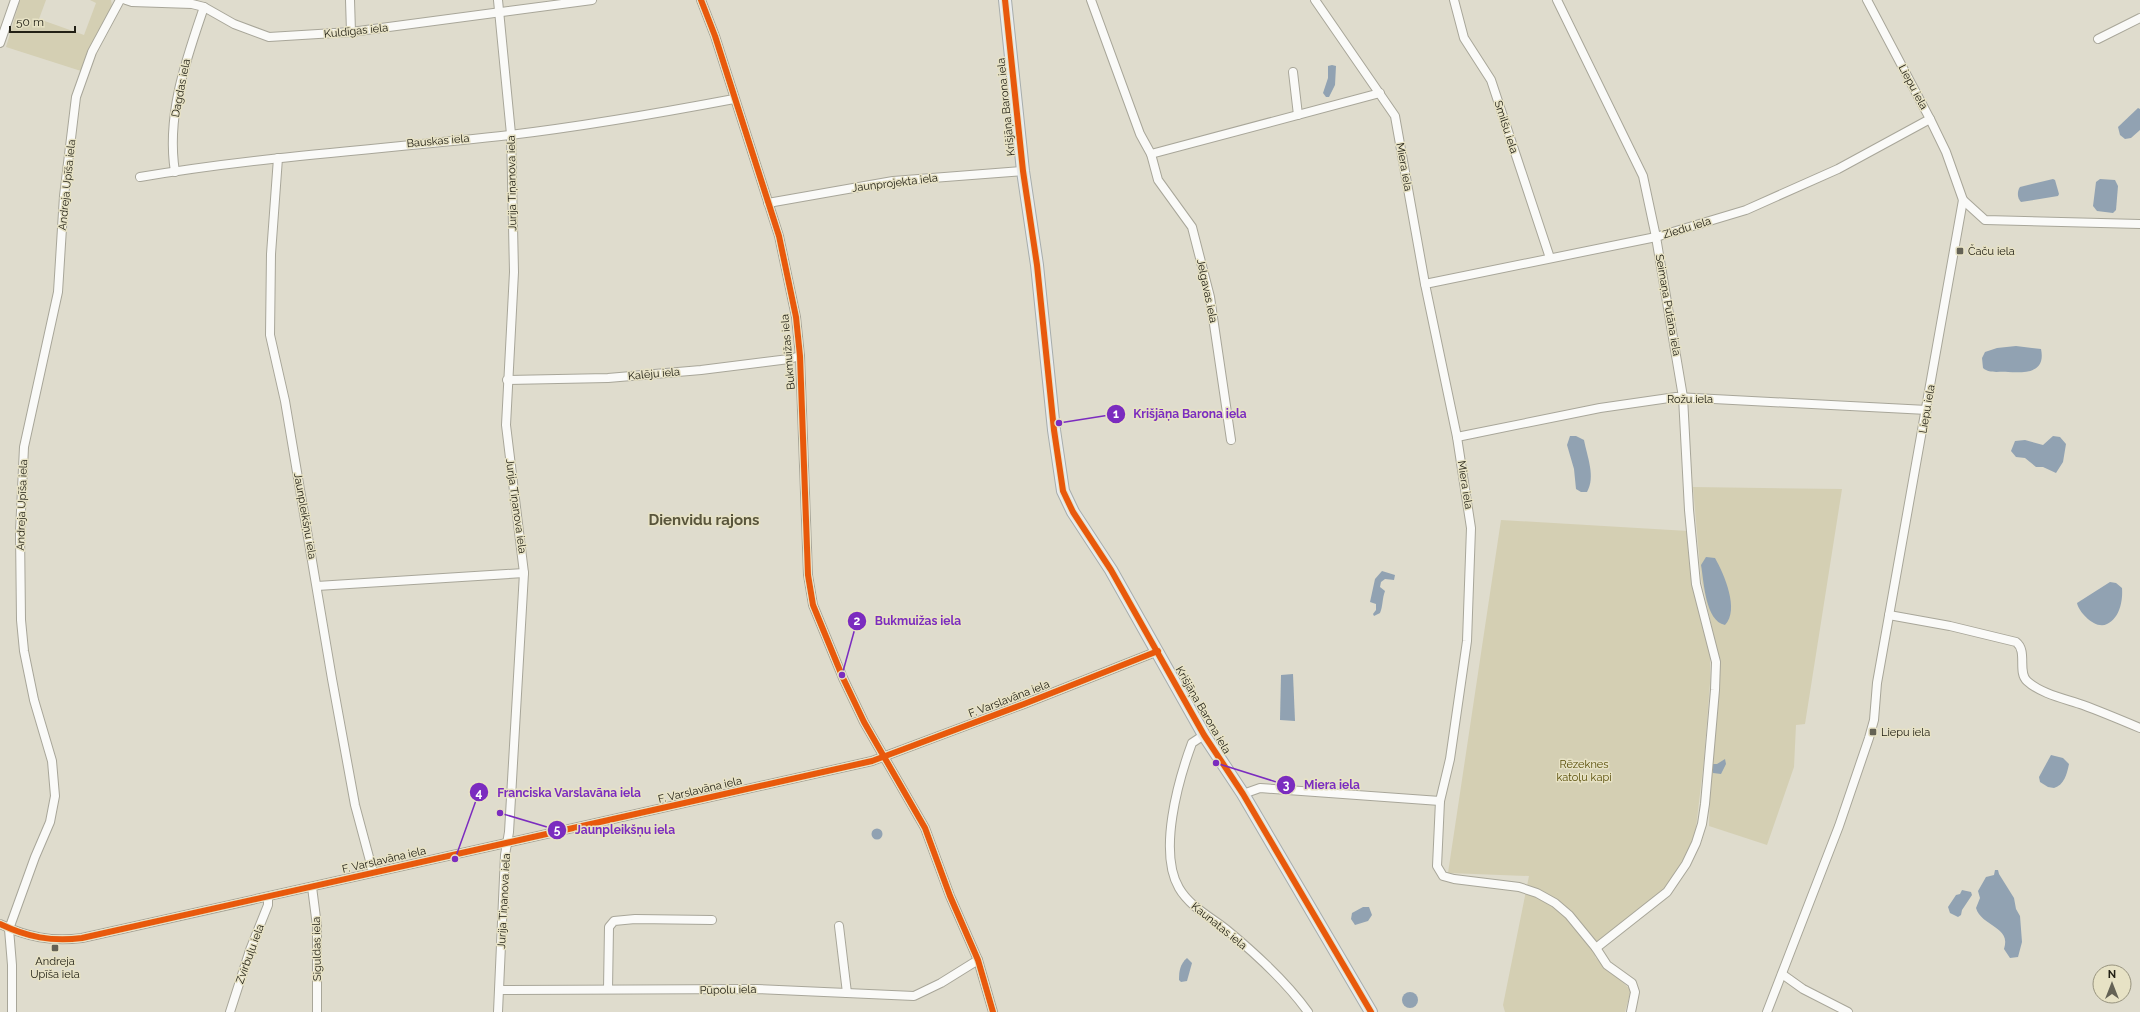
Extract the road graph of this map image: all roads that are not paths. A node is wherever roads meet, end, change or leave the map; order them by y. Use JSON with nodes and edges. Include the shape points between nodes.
{"nodes":[{"id":1,"x":16,"y":0,"type":"edge"},
{"id":2,"x":120,"y":0,"type":"edge"},
{"id":3,"x":126,"y":0,"type":"edge"},
{"id":4,"x":350,"y":0,"type":"edge"},
{"id":5,"x":498,"y":0,"type":"edge"},
{"id":6,"x":592,"y":0,"type":"edge"},
{"id":7,"x":701,"y":0,"type":"edge"},
{"id":8,"x":1005,"y":0,"type":"edge"},
{"id":9,"x":1091,"y":0,"type":"edge"},
{"id":10,"x":1315,"y":0,"type":"edge"},
{"id":11,"x":1454,"y":0,"type":"edge"},
{"id":12,"x":1557,"y":0,"type":"edge"},
{"id":13,"x":1866,"y":0,"type":"edge"},
{"id":14,"x":202,"y":4,"type":"edge"},
{"id":15,"x":499,"y":12,"type":"junction"},
{"id":16,"x":2140,"y":18,"type":"edge"},
{"id":17,"x":351,"y":32,"type":"junction"},
{"id":18,"x":2098,"y":39,"type":"dead end"},
{"id":19,"x":0,"y":43,"type":"edge"},
{"id":20,"x":1293,"y":72,"type":"dead end"},
{"id":21,"x":1380,"y":92,"type":"junction"},
{"id":22,"x":734,"y":99,"type":"junction"},
{"id":23,"x":1298,"y":115,"type":"junction"},
{"id":24,"x":1930,"y":119,"type":"junction"},
{"id":25,"x":511,"y":134,"type":"junction"},
{"id":26,"x":1151,"y":154,"type":"junction"},
{"id":27,"x":278,"y":158,"type":"junction"},
{"id":28,"x":1023,"y":171,"type":"junction"},
{"id":29,"x":175,"y":172,"type":"junction"},
{"id":30,"x":140,"y":177,"type":"dead end"},
{"id":31,"x":1963,"y":200,"type":"junction"},
{"id":32,"x":768,"y":203,"type":"junction"},
{"id":33,"x":2140,"y":224,"type":"edge"},
{"id":34,"x":1656,"y":237,"type":"junction"},
{"id":35,"x":1550,"y":258,"type":"junction"},
{"id":36,"x":1425,"y":284,"type":"junction"},
{"id":37,"x":800,"y":356,"type":"junction"},
{"id":38,"x":507,"y":380,"type":"junction"},
{"id":39,"x":1683,"y":398,"type":"junction"},
{"id":40,"x":1927,"y":410,"type":"junction"},
{"id":41,"x":1457,"y":436,"type":"junction"},
{"id":42,"x":1231,"y":440,"type":"dead end"},
{"id":43,"x":524,"y":573,"type":"junction"},
{"id":44,"x":317,"y":586,"type":"junction"},
{"id":45,"x":1889,"y":615,"type":"junction"},
{"id":46,"x":1158,"y":651,"type":"junction"},
{"id":47,"x":2140,"y":728,"type":"edge"},
{"id":48,"x":1204,"y":734,"type":"junction"},
{"id":49,"x":884,"y":758,"type":"junction"},
{"id":50,"x":1243,"y":794,"type":"junction"},
{"id":51,"x":1440,"y":801,"type":"junction"},
{"id":52,"x":508,"y":843,"type":"junction"},
{"id":53,"x":373,"y":872,"type":"junction"},
{"id":54,"x":312,"y":887,"type":"junction"},
{"id":55,"x":268,"y":897,"type":"junction"},
{"id":56,"x":712,"y":920,"type":"dead end"},
{"id":57,"x":0,"y":924,"type":"edge"},
{"id":58,"x":839,"y":926,"type":"dead end"},
{"id":59,"x":9,"y":929,"type":"junction"},
{"id":60,"x":1596,"y":948,"type":"junction"},
{"id":61,"x":978,"y":960,"type":"junction"},
{"id":62,"x":1782,"y":974,"type":"junction"},
{"id":63,"x":608,"y":989,"type":"junction"},
{"id":64,"x":500,"y":990,"type":"junction"},
{"id":65,"x":847,"y":992,"type":"junction"},
{"id":66,"x":12,"y":1012,"type":"edge"},
{"id":67,"x":230,"y":1012,"type":"edge"},
{"id":68,"x":317,"y":1012,"type":"edge"},
{"id":69,"x":498,"y":1012,"type":"edge"},
{"id":70,"x":993,"y":1012,"type":"edge"},
{"id":71,"x":1308,"y":1012,"type":"edge"},
{"id":72,"x":1371,"y":1012,"type":"edge"},
{"id":73,"x":1631,"y":1012,"type":"edge"},
{"id":74,"x":1767,"y":1012,"type":"edge"},
{"id":75,"x":1848,"y":1012,"type":"edge"}],
"edges":[{"from":1,"to":19,"type":"street"},
{"from":2,"to":59,"type":"street","name":"Andreja Upīša iela","via":[[92,52],[76,97],[64,196],[58,292],[24,447],[20,526],[21,620],[24,651],[34,700],[52,761],[55,796],[50,822],[34,857]]},
{"from":3,"to":14,"type":"street","name":"Kuldīgas iela"},
{"from":4,"to":17,"type":"street"},
{"from":5,"to":15,"type":"street","name":"Jurija Tiņanova iela"},
{"from":6,"to":15,"type":"street","name":"Kuldīgas iela"},
{"from":7,"to":22,"type":"street","name":"Bukmuižas iela"},
{"from":8,"to":28,"type":"main road","name":"Krišjāņa Barona iela"},
{"from":9,"to":26,"type":"street","name":"Jelgavas iela","via":[[1140,134]]},
{"from":10,"to":21,"type":"street","name":"Miera iela"},
{"from":11,"to":35,"type":"street","name":"Smilšu iela","via":[[1464,38],[1491,80]]},
{"from":12,"to":34,"type":"street","name":"Seimaņa Putāna iela","via":[[1643,176]]},
{"from":13,"to":24,"type":"street","name":"Liepu iela"},
{"from":14,"to":17,"type":"street","name":"Kuldīgas iela","via":[[234,24],[269,37]]},
{"from":14,"to":29,"type":"street","name":"Dagdas iela","via":[[178,91],[173,142]]},
{"from":15,"to":17,"type":"street","name":"Kuldīgas iela"},
{"from":15,"to":25,"type":"street","name":"Jurija Tiņanova iela"},
{"from":16,"to":18,"type":"street"},
{"from":20,"to":23,"type":"street"},
{"from":21,"to":23,"type":"street"},
{"from":21,"to":36,"type":"street","name":"Miera iela","via":[[1395,116]]},
{"from":22,"to":25,"type":"street","name":"Bauskas iela","via":[[668,112]]},
{"from":22,"to":32,"type":"street","name":"Bukmuižas iela"},
{"from":23,"to":26,"type":"street"},
{"from":24,"to":31,"type":"street","name":"Liepu iela","via":[[1946,152]]},
{"from":24,"to":34,"type":"street","name":"Ziedu iela","via":[[1838,169],[1746,210]]},
{"from":25,"to":27,"type":"street","name":"Bauskas iela"},
{"from":25,"to":38,"type":"street","name":"Jurija Tiņanova iela","via":[[514,272]]},
{"from":26,"to":42,"type":"street","name":"Jelgavas iela","via":[[1158,180],[1192,227],[1210,297]]},
{"from":27,"to":29,"type":"street","name":"Bauskas iela"},
{"from":27,"to":44,"type":"street","name":"Jaunpleikšņu iela","via":[[271,254],[270,335],[285,401]]},
{"from":28,"to":32,"type":"street","name":"Jaunprojekta iela","via":[[893,181]]},
{"from":28,"to":46,"type":"main road","name":"Krišjāņa Barona iela","via":[[1037,264],[1054,430],[1063,491],[1079,522],[1111,570]]},
{"from":29,"to":30,"type":"street","name":"Bauskas iela"},
{"from":31,"to":33,"type":"street","via":[[1985,220]]},
{"from":31,"to":40,"type":"street","name":"Liepu iela"},
{"from":32,"to":37,"type":"street","name":"Bukmuižas iela","via":[[788,276]]},
{"from":34,"to":35,"type":"street","name":"Ziedu iela"},
{"from":34,"to":39,"type":"street","name":"Seimaņa Putāna iela"},
{"from":35,"to":36,"type":"street","name":"Ziedu iela"},
{"from":36,"to":41,"type":"street","name":"Miera iela"},
{"from":37,"to":38,"type":"street","name":"Kalēju iela","via":[[701,370],[616,378]]},
{"from":37,"to":49,"type":"street","name":"Bukmuižas iela","via":[[808,575],[813,605],[843,678]]},
{"from":38,"to":43,"type":"street","name":"Jurija Tiņanova iela","via":[[507,446]]},
{"from":39,"to":40,"type":"street","name":"Rožu iela"},
{"from":39,"to":41,"type":"street","name":"Rožu iela","via":[[1600,408]]},
{"from":39,"to":60,"type":"street","name":"Seimaņa Putāna iela","via":[[1696,584],[1716,662],[1702,824],[1689,857],[1670,888]]},
{"from":40,"to":45,"type":"street","name":"Liepu iela"},
{"from":41,"to":51,"type":"street","name":"Miera iela","via":[[1471,528],[1467,642],[1450,759]]},
{"from":43,"to":44,"type":"street"},
{"from":43,"to":52,"type":"street","name":"Jurija Tiņanova iela"},
{"from":44,"to":53,"type":"street","name":"Jaunpleikšņu iela","via":[[355,805]]},
{"from":45,"to":47,"type":"street","via":[[2016,642],[2020,644],[2024,676],[2027,681],[2044,691]]},
{"from":45,"to":62,"type":"street","name":"Liepu iela","via":[[1877,683],[1874,720],[1869,738],[1839,826]]},
{"from":46,"to":48,"type":"main road","name":"Krišjāņa Barona iela"},
{"from":46,"to":49,"type":"street","name":"F. Varslavāna iela"},
{"from":48,"to":50,"type":"main road","name":"Krišjāņa Barona iela"},
{"from":48,"to":71,"type":"street","name":"Kaunatas iela","via":[[1192,743],[1176,802],[1169,850],[1174,877],[1186,898],[1245,945],[1295,994]]},
{"from":49,"to":52,"type":"street","name":"F. Varslavāna iela"},
{"from":49,"to":61,"type":"street","name":"Bukmuižas iela","via":[[926,828],[950,896]]},
{"from":50,"to":51,"type":"street","via":[[1260,788]]},
{"from":50,"to":72,"type":"main road","name":"Krišjāņa Barona iela"},
{"from":51,"to":60,"type":"street","name":"Miera iela","via":[[1437,866],[1443,876],[1519,887],[1537,893],[1569,915]]},
{"from":52,"to":53,"type":"street","name":"F. Varslavāna iela"},
{"from":52,"to":64,"type":"street","name":"Jurija Tiņanova iela","via":[[505,854]]},
{"from":53,"to":54,"type":"street","name":"F. Varslavāna iela"},
{"from":54,"to":55,"type":"street","name":"F. Varslavāna iela"},
{"from":54,"to":68,"type":"street","name":"Siguldas iela","via":[[317,926]]},
{"from":55,"to":59,"type":"street","name":"F. Varslavāna iela","via":[[68,940],[40,938]]},
{"from":55,"to":67,"type":"street","name":"Zvirbuļu iela","via":[[268,905]]},
{"from":56,"to":63,"type":"street","via":[[614,921],[608,927]]},
{"from":57,"to":59,"type":"street","name":"F. Varslavāna iela"},
{"from":58,"to":65,"type":"street"},
{"from":59,"to":66,"type":"street","name":"Andreja Upīša iela"},
{"from":60,"to":73,"type":"street","name":"Miera iela","via":[[1607,965],[1632,983],[1635,997]]},
{"from":61,"to":65,"type":"street","name":"Pūpolu iela","via":[[914,996]]},
{"from":61,"to":70,"type":"street","name":"Bukmuižas iela"},
{"from":62,"to":74,"type":"street","name":"Liepu iela"},
{"from":62,"to":75,"type":"street","via":[[1802,989]]},
{"from":63,"to":64,"type":"street","name":"Pūpolu iela"},
{"from":63,"to":65,"type":"street","name":"Pūpolu iela"},
{"from":64,"to":69,"type":"street","name":"Jurija Tiņanova iela"}]}
